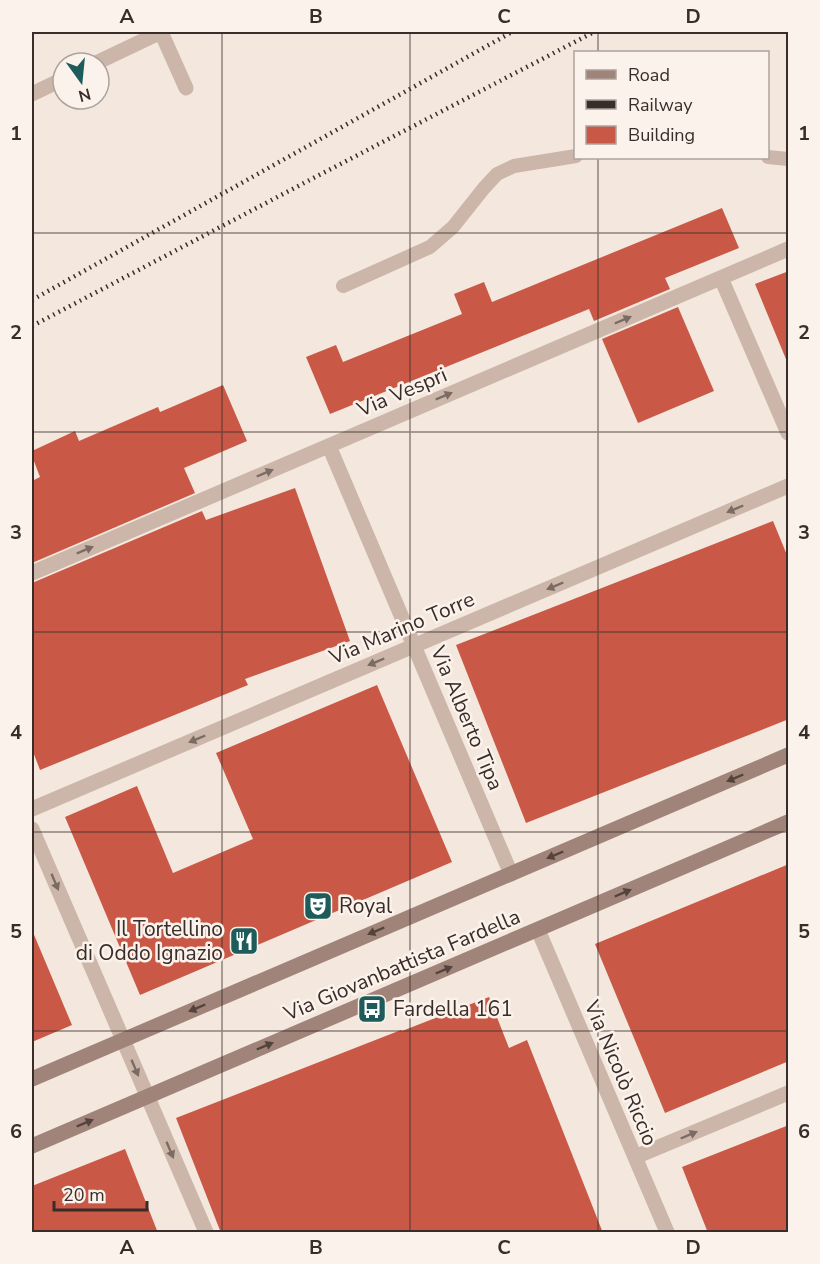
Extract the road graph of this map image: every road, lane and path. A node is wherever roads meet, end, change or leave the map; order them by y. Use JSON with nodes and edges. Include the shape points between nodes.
{"nodes":[{"id":1,"x":161,"y":32,"type":"edge"},
{"id":2,"x":111,"y":56,"type":"edge"},
{"id":3,"x":51,"y":85,"type":"edge"},
{"id":4,"x":186,"y":88,"type":"dead end"},
{"id":5,"x":32,"y":94,"type":"edge"},
{"id":6,"x":574,"y":156,"type":"edge"},
{"id":7,"x":769,"y":157,"type":"edge"},
{"id":8,"x":789,"y":159,"type":"edge"},
{"id":9,"x":789,"y":249,"type":"edge"},
{"id":10,"x":721,"y":278,"type":"junction"},
{"id":11,"x":343,"y":286,"type":"dead end"},
{"id":12,"x":789,"y":433,"type":"edge"},
{"id":13,"x":328,"y":446,"type":"junction"},
{"id":14,"x":789,"y":486,"type":"edge"},
{"id":15,"x":32,"y":573,"type":"edge"},
{"id":16,"x":414,"y":646,"type":"junction"},
{"id":17,"x":789,"y":755,"type":"edge"},
{"id":18,"x":32,"y":809,"type":"edge"},
{"id":19,"x":789,"y":822,"type":"edge"},
{"id":20,"x":32,"y":829,"type":"edge"},
{"id":21,"x":511,"y":874,"type":"junction"},
{"id":22,"x":537,"y":930,"type":"junction"},
{"id":23,"x":123,"y":1040,"type":"junction"},
{"id":24,"x":32,"y":1079,"type":"edge"},
{"id":25,"x":789,"y":1093,"type":"edge"},
{"id":26,"x":147,"y":1097,"type":"junction"},
{"id":27,"x":32,"y":1146,"type":"edge"},
{"id":28,"x":635,"y":1157,"type":"junction"},
{"id":29,"x":206,"y":1233,"type":"edge"},
{"id":30,"x":667,"y":1233,"type":"edge"}],
"edges":[{"from":1,"to":2,"type":"street"},
{"from":1,"to":4,"type":"street"},
{"from":3,"to":5,"type":"street"},
{"from":6,"to":11,"type":"lane","via":[[514,166],[498,174],[453,227],[430,247]]},
{"from":7,"to":8,"type":"lane"},
{"from":9,"to":10,"type":"street","name":"Via Vespri"},
{"from":10,"to":12,"type":"street"},
{"from":13,"to":10,"type":"street","name":"Via Vespri","one_way":true},
{"from":15,"to":13,"type":"street","name":"Via Vespri","one_way":true},
{"from":13,"to":16,"type":"street","name":"Via Alberto Tipa"},
{"from":14,"to":16,"type":"street","name":"Via Marino Torre","one_way":true},
{"from":16,"to":18,"type":"street","name":"Via Marino Torre","one_way":true},
{"from":16,"to":21,"type":"street","name":"Via Alberto Tipa"},
{"from":17,"to":21,"type":"main road","name":"Via Giovanbattista Fardella","one_way":true},
{"from":22,"to":19,"type":"main road","name":"Via Giovanbattista Fardella","one_way":true},
{"from":20,"to":23,"type":"street","one_way":true},
{"from":21,"to":23,"type":"main road","name":"Via Giovanbattista Fardella","one_way":true},
{"from":26,"to":22,"type":"main road","name":"Via Giovanbattista Fardella","one_way":true},
{"from":22,"to":28,"type":"street","name":"Via Nicolò Riccio"},
{"from":23,"to":24,"type":"main road","name":"Via Giovanbattista Fardella"},
{"from":23,"to":26,"type":"street","one_way":true},
{"from":28,"to":25,"type":"street","one_way":true},
{"from":27,"to":26,"type":"main road","name":"Via Giovanbattista Fardella","one_way":true},
{"from":26,"to":29,"type":"street","one_way":true},
{"from":28,"to":30,"type":"street","name":"Via Nicolò Riccio"}]}
